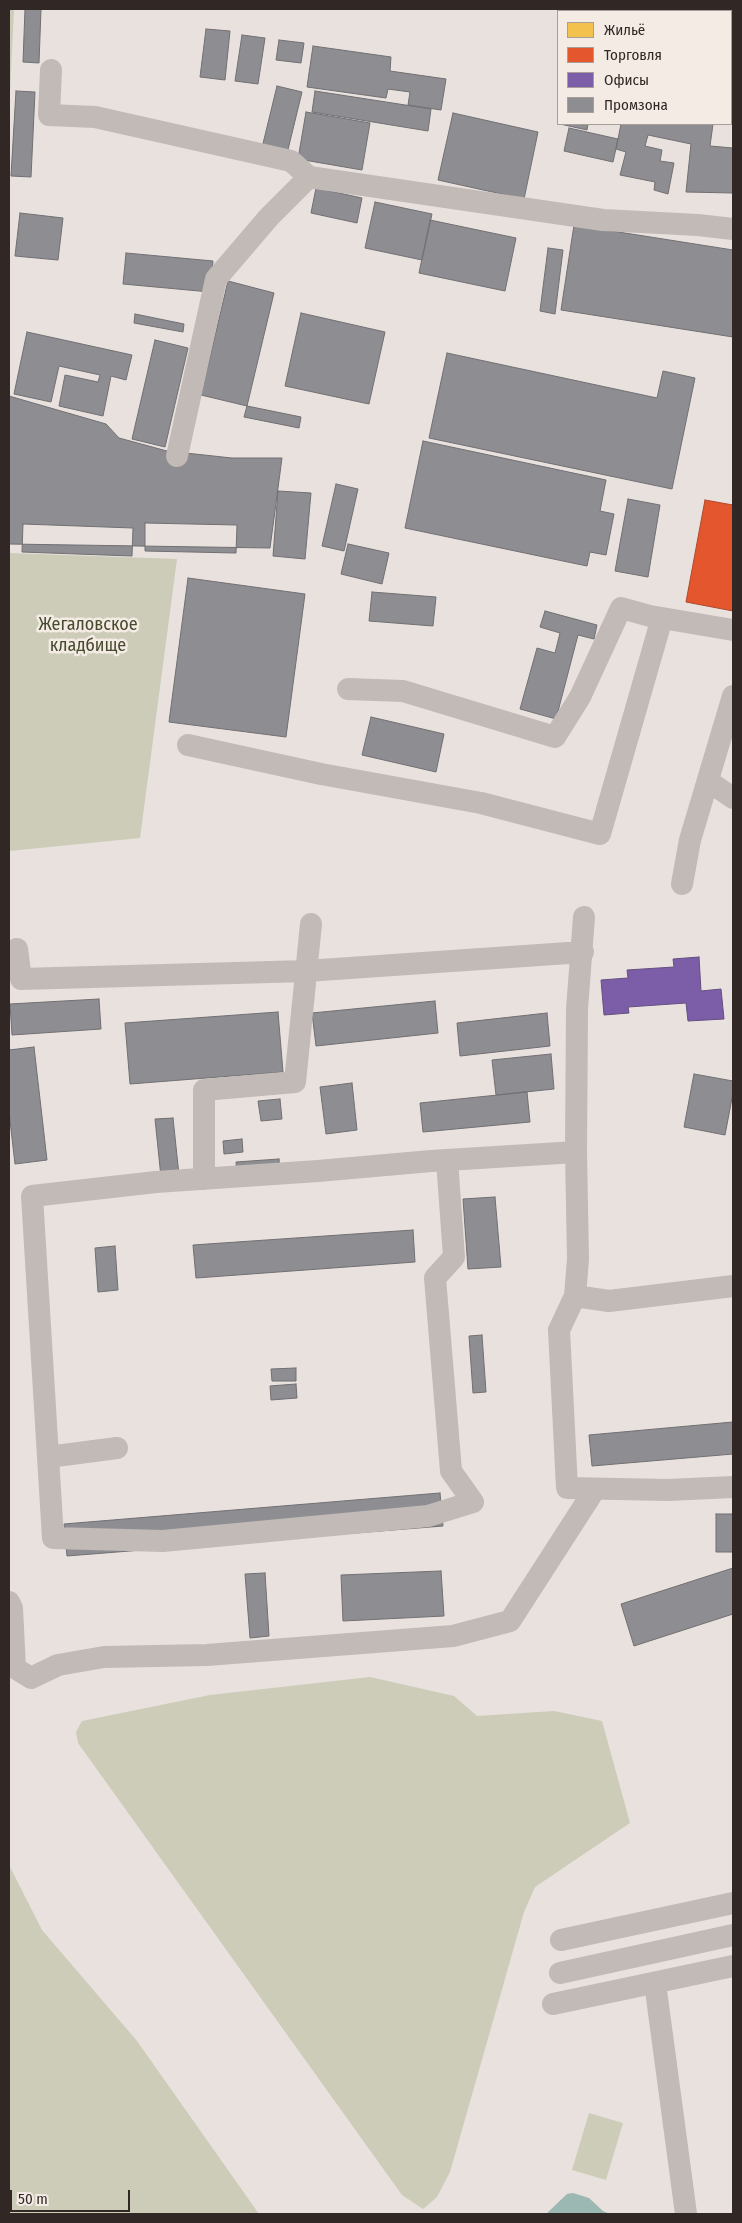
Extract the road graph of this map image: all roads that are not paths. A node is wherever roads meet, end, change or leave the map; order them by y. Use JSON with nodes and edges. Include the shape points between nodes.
{"nodes":[{"id":1,"x":51,"y":70,"type":"dead end"},
{"id":2,"x":309,"y":177,"type":"junction"},
{"id":3,"x":733,"y":229,"type":"edge"},
{"id":4,"x":177,"y":456,"type":"dead end"},
{"id":5,"x":662,"y":618,"type":"junction"},
{"id":6,"x":733,"y":630,"type":"edge"},
{"id":7,"x":348,"y":689,"type":"dead end"},
{"id":8,"x":733,"y":696,"type":"edge"},
{"id":9,"x":188,"y":745,"type":"dead end"},
{"id":10,"x":708,"y":780,"type":"junction"},
{"id":11,"x":733,"y":798,"type":"edge"},
{"id":12,"x":682,"y":884,"type":"dead end"},
{"id":13,"x":584,"y":917,"type":"dead end"},
{"id":14,"x":311,"y":924,"type":"dead end"},
{"id":15,"x":17,"y":949,"type":"dead end"},
{"id":16,"x":583,"y":952,"type":"junction"},
{"id":17,"x":306,"y":971,"type":"junction"},
{"id":18,"x":576,"y":1152,"type":"junction"},
{"id":19,"x":447,"y":1160,"type":"junction"},
{"id":20,"x":204,"y":1179,"type":"junction"},
{"id":21,"x":733,"y":1286,"type":"edge"},
{"id":22,"x":575,"y":1296,"type":"junction"},
{"id":23,"x":117,"y":1448,"type":"dead end"},
{"id":24,"x":48,"y":1457,"type":"junction"},
{"id":25,"x":733,"y":1487,"type":"edge"},
{"id":26,"x":596,"y":1488,"type":"junction"},
{"id":27,"x":9,"y":1602,"type":"edge"},
{"id":28,"x":733,"y":1902,"type":"edge"},
{"id":29,"x":733,"y":1935,"type":"edge"},
{"id":30,"x":560,"y":1940,"type":"dead end"},
{"id":31,"x":733,"y":1966,"type":"edge"},
{"id":32,"x":560,"y":1974,"type":"dead end"},
{"id":33,"x":655,"y":1982,"type":"junction"},
{"id":34,"x":554,"y":2004,"type":"dead end"},
{"id":35,"x":686,"y":2214,"type":"edge"}],
"edges":[{"from":1,"to":2,"type":"street","via":[[50,115],[95,117],[291,161]]},
{"from":2,"to":3,"type":"street","via":[[603,220],[698,224]]},
{"from":2,"to":4,"type":"street","via":[[268,217],[216,280]]},
{"from":5,"to":6,"type":"street"},
{"from":5,"to":7,"type":"street","via":[[621,608],[580,698],[555,737],[403,691]]},
{"from":5,"to":9,"type":"street","via":[[600,834],[481,803],[321,774]]},
{"from":8,"to":10,"type":"street"},
{"from":10,"to":11,"type":"street"},
{"from":10,"to":12,"type":"street","via":[[690,840]]},
{"from":13,"to":16,"type":"street"},
{"from":14,"to":17,"type":"street"},
{"from":15,"to":17,"type":"street","via":[[21,979]]},
{"from":16,"to":17,"type":"street"},
{"from":16,"to":18,"type":"street","via":[[577,1009]]},
{"from":17,"to":20,"type":"street","via":[[295,1082],[204,1090]]},
{"from":18,"to":19,"type":"street"},
{"from":18,"to":22,"type":"street","via":[[578,1259]]},
{"from":19,"to":20,"type":"street"},
{"from":19,"to":24,"type":"street","via":[[454,1257],[435,1278],[451,1472],[473,1502],[428,1516],[163,1541],[53,1538]]},
{"from":20,"to":24,"type":"street","via":[[32,1196]]},
{"from":21,"to":22,"type":"street","via":[[609,1301]]},
{"from":22,"to":26,"type":"street","via":[[559,1330],[566,1488]]},
{"from":23,"to":24,"type":"street"},
{"from":25,"to":26,"type":"street","via":[[668,1490]]},
{"from":26,"to":27,"type":"street","via":[[510,1621],[453,1636],[207,1655],[104,1657],[58,1665],[31,1678],[15,1668]]},
{"from":28,"to":30,"type":"street"},
{"from":29,"to":32,"type":"street"},
{"from":31,"to":33,"type":"street"},
{"from":33,"to":34,"type":"street"},
{"from":33,"to":35,"type":"street"}]}
